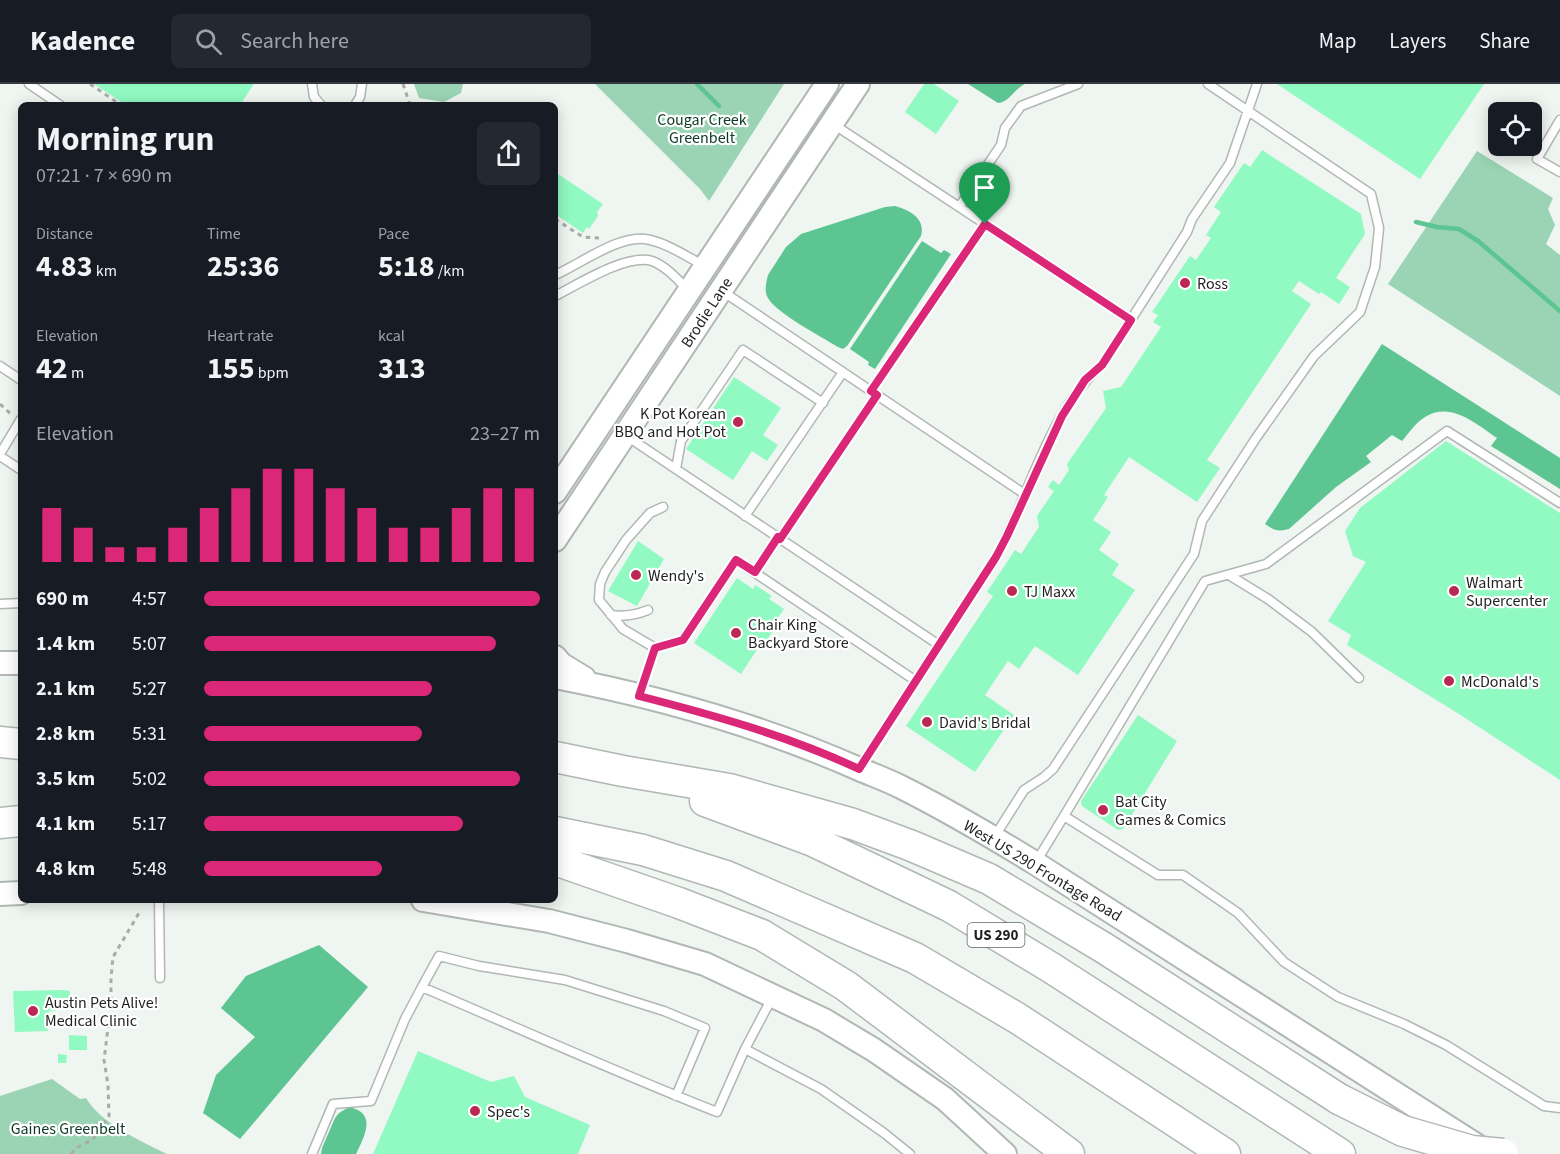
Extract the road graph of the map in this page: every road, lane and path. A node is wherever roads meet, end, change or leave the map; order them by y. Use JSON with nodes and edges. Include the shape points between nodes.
{"nodes":[{"id":1,"x":29,"y":84,"type":"edge"},
{"id":2,"x":90,"y":84,"type":"edge"},
{"id":3,"x":312,"y":84,"type":"edge"},
{"id":4,"x":362,"y":84,"type":"edge"},
{"id":5,"x":403,"y":84,"type":"edge"},
{"id":6,"x":827,"y":84,"type":"edge"},
{"id":7,"x":858,"y":84,"type":"edge"},
{"id":8,"x":1078,"y":84,"type":"edge"},
{"id":9,"x":1208,"y":84,"type":"edge"},
{"id":10,"x":1257,"y":84,"type":"edge"},
{"id":11,"x":56,"y":102,"type":"edge"},
{"id":12,"x":117,"y":102,"type":"edge"},
{"id":13,"x":318,"y":102,"type":"edge"},
{"id":14,"x":357,"y":102,"type":"edge"},
{"id":15,"x":409,"y":102,"type":"edge"},
{"id":16,"x":1249,"y":111,"type":"junction"},
{"id":17,"x":1560,"y":120,"type":"edge"},
{"id":18,"x":833,"y":124,"type":"junction"},
{"id":19,"x":1560,"y":172,"type":"edge"},
{"id":20,"x":762,"y":182,"type":"junction"},
{"id":21,"x":959,"y":207,"type":"junction"},
{"id":22,"x":558,"y":221,"type":"edge"},
{"id":23,"x":985,"y":224,"type":"junction"},
{"id":24,"x":604,"y":236,"type":"dead end"},
{"id":25,"x":705,"y":267,"type":"junction"},
{"id":26,"x":558,"y":274,"type":"edge"},
{"id":27,"x":721,"y":290,"type":"junction"},
{"id":28,"x":689,"y":291,"type":"junction"},
{"id":29,"x":558,"y":294,"type":"edge"},
{"id":30,"x":1131,"y":320,"type":"junction"},
{"id":31,"x":0,"y":366,"type":"edge"},
{"id":32,"x":843,"y":372,"type":"junction"},
{"id":33,"x":18,"y":378,"type":"edge"},
{"id":34,"x":874,"y":393,"type":"junction"},
{"id":35,"x":823,"y":403,"type":"junction"},
{"id":36,"x":0,"y":404,"type":"edge"},
{"id":37,"x":17,"y":417,"type":"edge"},
{"id":38,"x":625,"y":435,"type":"junction"},
{"id":39,"x":0,"y":455,"type":"edge"},
{"id":40,"x":18,"y":468,"type":"edge"},
{"id":41,"x":676,"y":469,"type":"junction"},
{"id":42,"x":558,"y":488,"type":"edge"},
{"id":43,"x":1026,"y":495,"type":"junction"},
{"id":44,"x":1560,"y":503,"type":"edge"},
{"id":45,"x":663,"y":507,"type":"dead end"},
{"id":46,"x":745,"y":516,"type":"junction"},
{"id":47,"x":558,"y":536,"type":"edge"},
{"id":48,"x":779,"y":538,"type":"junction"},
{"id":49,"x":755,"y":572,"type":"junction"},
{"id":50,"x":1228,"y":575,"type":"junction"},
{"id":51,"x":18,"y":603,"type":"edge"},
{"id":52,"x":0,"y":604,"type":"edge"},
{"id":53,"x":648,"y":610,"type":"dead end"},
{"id":54,"x":611,"y":615,"type":"junction"},
{"id":55,"x":939,"y":645,"type":"junction"},
{"id":56,"x":655,"y":648,"type":"junction"},
{"id":57,"x":558,"y":660,"type":"edge"},
{"id":58,"x":0,"y":663,"type":"edge"},
{"id":59,"x":18,"y":663,"type":"edge"},
{"id":60,"x":558,"y":678,"type":"edge"},
{"id":61,"x":1359,"y":678,"type":"dead end"},
{"id":62,"x":916,"y":681,"type":"junction"},
{"id":63,"x":596,"y":685,"type":"junction"},
{"id":64,"x":558,"y":692,"type":"edge"},
{"id":65,"x":639,"y":696,"type":"junction"},
{"id":66,"x":0,"y":744,"type":"edge"},
{"id":67,"x":18,"y":744,"type":"edge"},
{"id":68,"x":564,"y":758,"type":"edge"},
{"id":69,"x":859,"y":769,"type":"junction"},
{"id":70,"x":623,"y":771,"type":"junction"},
{"id":71,"x":1064,"y":816,"type":"junction"},
{"id":72,"x":18,"y":821,"type":"edge"},
{"id":73,"x":0,"y":823,"type":"edge"},
{"id":74,"x":994,"y":838,"type":"junction"},
{"id":75,"x":558,"y":841,"type":"edge"},
{"id":76,"x":558,"y":842,"type":"edge"},
{"id":77,"x":1035,"y":864,"type":"junction"},
{"id":78,"x":18,"y":893,"type":"edge"},
{"id":79,"x":0,"y":894,"type":"edge"},
{"id":80,"x":159,"y":903,"type":"edge"},
{"id":81,"x":452,"y":903,"type":"edge"},
{"id":82,"x":526,"y":903,"type":"edge"},
{"id":83,"x":139,"y":913,"type":"dead end"},
{"id":84,"x":549,"y":921,"type":"junction"},
{"id":85,"x":160,"y":978,"type":"dead end"},
{"id":86,"x":422,"y":987,"type":"junction"},
{"id":87,"x":773,"y":995,"type":"junction"},
{"id":88,"x":745,"y":1048,"type":"junction"},
{"id":89,"x":676,"y":1096,"type":"junction"},
{"id":90,"x":1560,"y":1108,"type":"edge"},
{"id":91,"x":71,"y":1154,"type":"edge"},
{"id":92,"x":312,"y":1154,"type":"edge"},
{"id":93,"x":910,"y":1154,"type":"edge"},
{"id":94,"x":1005,"y":1154,"type":"edge"},
{"id":95,"x":1069,"y":1154,"type":"edge"},
{"id":96,"x":1225,"y":1154,"type":"edge"},
{"id":97,"x":1340,"y":1154,"type":"edge"},
{"id":98,"x":1490,"y":1154,"type":"edge"},
{"id":99,"x":1503,"y":1154,"type":"edge"}],
"edges":[{"from":1,"to":11,"type":"lane"},
{"from":2,"to":12,"type":"path"},
{"from":3,"to":13,"type":"lane"},
{"from":4,"to":14,"type":"lane"},
{"from":5,"to":15,"type":"path"},
{"from":6,"to":20,"type":"main road","name":"Brodie Lane"},
{"from":7,"to":18,"type":"main road","name":"Brodie Lane"},
{"from":8,"to":21,"type":"lane","via":[[1021,106],[1005,128],[1001,145]]},
{"from":9,"to":16,"type":"lane"},
{"from":10,"to":16,"type":"lane"},
{"from":16,"to":30,"type":"lane","via":[[1230,163]]},
{"from":16,"to":74,"type":"lane","via":[[1371,194],[1379,228],[1375,267],[1360,312],[1314,356],[1256,438],[1203,521],[1194,554],[1053,769],[1024,790]]},
{"from":17,"to":19,"type":"lane","via":[[1537,159]]},
{"from":18,"to":21,"type":"lane"},
{"from":18,"to":27,"type":"main road","name":"Brodie Lane"},
{"from":20,"to":25,"type":"main road","name":"Brodie Lane"},
{"from":20,"to":27,"type":"main road","via":[[753,215],[716,278]]},
{"from":21,"to":23,"type":"lane"},
{"from":22,"to":24,"type":"path","via":[[583,237]]},
{"from":23,"to":30,"type":"lane"},
{"from":23,"to":34,"type":"lane"},
{"from":25,"to":26,"type":"lane","via":[[645,238],[615,243]]},
{"from":25,"to":28,"type":"main road","name":"Brodie Lane"},
{"from":27,"to":32,"type":"lane"},
{"from":27,"to":38,"type":"main road","name":"Brodie Lane"},
{"from":28,"to":29,"type":"lane","via":[[662,266],[639,260],[607,270]]},
{"from":28,"to":42,"type":"main road","name":"Brodie Lane"},
{"from":30,"to":43,"type":"lane","via":[[1062,416]]},
{"from":31,"to":33,"type":"lane"},
{"from":32,"to":34,"type":"lane"},
{"from":32,"to":35,"type":"lane"},
{"from":34,"to":43,"type":"lane"},
{"from":34,"to":48,"type":"lane"},
{"from":35,"to":41,"type":"lane","via":[[743,350],[681,441]]},
{"from":35,"to":46,"type":"lane"},
{"from":36,"to":37,"type":"path"},
{"from":37,"to":39,"type":"lane"},
{"from":38,"to":41,"type":"lane"},
{"from":38,"to":47,"type":"main road","name":"Brodie Lane"},
{"from":39,"to":40,"type":"lane"},
{"from":41,"to":46,"type":"lane"},
{"from":43,"to":55,"type":"lane","via":[[996,557]]},
{"from":44,"to":50,"type":"lane","via":[[1447,431],[1266,564]]},
{"from":45,"to":54,"type":"lane","via":[[650,513],[605,572],[599,600]]},
{"from":46,"to":48,"type":"lane"},
{"from":48,"to":49,"type":"lane"},
{"from":48,"to":55,"type":"lane"},
{"from":49,"to":56,"type":"lane","via":[[736,560],[683,640]]},
{"from":49,"to":62,"type":"lane"},
{"from":50,"to":61,"type":"lane","via":[[1312,632]]},
{"from":50,"to":71,"type":"lane","via":[[1205,581]]},
{"from":51,"to":52,"type":"lane"},
{"from":53,"to":54,"type":"lane"},
{"from":54,"to":56,"type":"lane","via":[[622,629]]},
{"from":55,"to":62,"type":"lane"},
{"from":56,"to":65,"type":"lane"},
{"from":57,"to":63,"type":"main road"},
{"from":58,"to":59,"type":"main road"},
{"from":60,"to":63,"type":"main road","name":"West US 290 Frontage Road"},
{"from":62,"to":69,"type":"lane"},
{"from":63,"to":64,"type":"main road"},
{"from":63,"to":65,"type":"main road","name":"West US 290 Frontage Road"},
{"from":65,"to":69,"type":"main road","name":"West US 290 Frontage Road","via":[[789,740]]},
{"from":66,"to":67,"type":"highway"},
{"from":68,"to":70,"type":"highway","number":"US 290"},
{"from":69,"to":74,"type":"main road","name":"West US 290 Frontage Road","via":[[900,786]]},
{"from":70,"to":97,"type":"highway","number":"US 290","via":[[813,841],[949,906]]},
{"from":70,"to":99,"type":"highway","bridge":true,"via":[[729,789],[853,824],[989,879],[1114,954],[1339,1099],[1403,1131]]},
{"from":71,"to":77,"type":"lane"},
{"from":71,"to":90,"type":"lane","via":[[1158,874],[1183,875],[1238,913],[1284,962],[1338,997],[1446,1046],[1544,1106]]},
{"from":72,"to":73,"type":"highway"},
{"from":74,"to":77,"type":"main road","name":"West US 290 Frontage Road"},
{"from":75,"to":96,"type":"highway","via":[[644,850],[726,876],[915,958],[1017,1018]]},
{"from":76,"to":95,"type":"highway","via":[[679,903],[762,935],[846,986]]},
{"from":77,"to":98,"type":"main road","name":"West US 290 Frontage Road"},
{"from":78,"to":79,"type":"main road"},
{"from":80,"to":85,"type":"lane"},
{"from":81,"to":84,"type":"main road"},
{"from":82,"to":84,"type":"main road"},
{"from":83,"to":91,"type":"path","via":[[113,957],[104,1060],[110,1116],[92,1140]]},
{"from":84,"to":87,"type":"main road","via":[[705,964]]},
{"from":86,"to":89,"type":"lane"},
{"from":86,"to":89,"type":"lane","via":[[439,956],[565,980],[705,1028]]},
{"from":86,"to":92,"type":"lane","via":[[371,1101],[333,1104]]},
{"from":87,"to":88,"type":"lane"},
{"from":87,"to":94,"type":"main road","via":[[824,1020],[937,1093]]},
{"from":88,"to":89,"type":"lane","via":[[717,1112]]},
{"from":88,"to":93,"type":"lane","via":[[821,1089]]}]}
